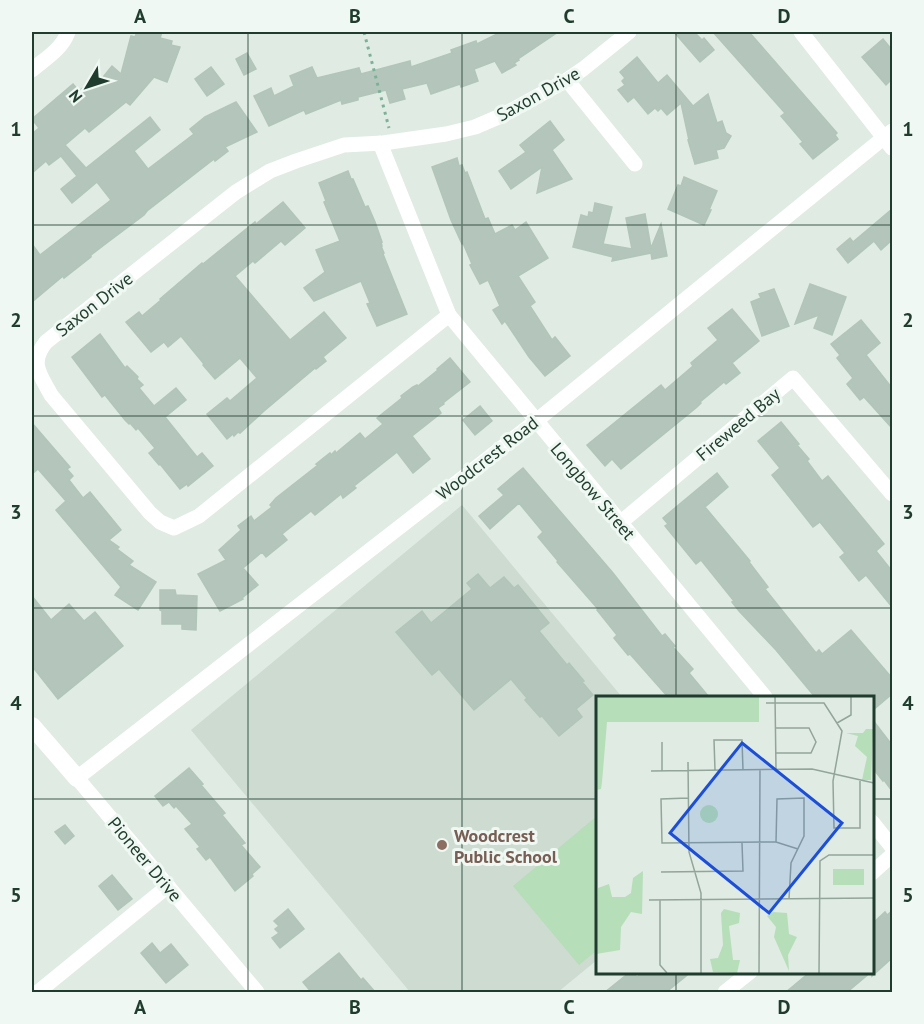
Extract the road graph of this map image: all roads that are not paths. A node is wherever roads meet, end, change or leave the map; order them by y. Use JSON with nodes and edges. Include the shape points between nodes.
{"nodes":[{"id":1,"x":68,"y":32,"type":"edge"},
{"id":2,"x":629,"y":32,"type":"edge"},
{"id":3,"x":801,"y":32,"type":"edge"},
{"id":4,"x":32,"y":70,"type":"edge"},
{"id":5,"x":567,"y":80,"type":"junction"},
{"id":6,"x":890,"y":139,"type":"edge"},
{"id":7,"x":386,"y":142,"type":"junction"},
{"id":8,"x":635,"y":164,"type":"dead end"},
{"id":9,"x":449,"y":315,"type":"junction"},
{"id":10,"x":536,"y":421,"type":"junction"},
{"id":11,"x":892,"y":494,"type":"edge"},
{"id":12,"x":620,"y":523,"type":"junction"},
{"id":13,"x":764,"y":696,"type":"edge"},
{"id":14,"x":32,"y":726,"type":"edge"},
{"id":15,"x":77,"y":778,"type":"junction"},
{"id":16,"x":873,"y":823,"type":"edge"},
{"id":17,"x":892,"y":847,"type":"edge"},
{"id":18,"x":892,"y":855,"type":"edge"},
{"id":19,"x":873,"y":872,"type":"edge"},
{"id":20,"x":168,"y":886,"type":"junction"},
{"id":21,"x":749,"y":973,"type":"edge"},
{"id":22,"x":38,"y":993,"type":"edge"},
{"id":23,"x":257,"y":993,"type":"edge"},
{"id":24,"x":725,"y":993,"type":"edge"}],
"edges":[{"from":1,"to":4,"type":"street","via":[[60,47]]},
{"from":2,"to":5,"type":"street","name":"Saxon Drive"},
{"from":3,"to":6,"type":"street"},
{"from":5,"to":7,"type":"street","name":"Saxon Drive","via":[[475,128]]},
{"from":5,"to":8,"type":"street"},
{"from":6,"to":10,"type":"street","name":"Woodcrest Road"},
{"from":7,"to":9,"type":"street","name":"Longbow Street"},
{"from":7,"to":9,"type":"street","name":"Saxon Drive","via":[[344,145],[270,171],[236,192],[46,342],[36,363],[39,373],[51,395],[150,513],[174,528],[199,516]]},
{"from":9,"to":10,"type":"street","name":"Longbow Street"},
{"from":10,"to":12,"type":"street","name":"Longbow Street"},
{"from":10,"to":15,"type":"street","name":"Woodcrest Road"},
{"from":11,"to":12,"type":"street","name":"Fireweed Bay","via":[[794,378]]},
{"from":12,"to":13,"type":"street","name":"Longbow Street"},
{"from":14,"to":15,"type":"street","name":"Pioneer Drive"},
{"from":15,"to":20,"type":"street","name":"Pioneer Drive"},
{"from":16,"to":17,"type":"street"},
{"from":18,"to":19,"type":"street"},
{"from":20,"to":22,"type":"street"},
{"from":20,"to":23,"type":"street","name":"Pioneer Drive"},
{"from":21,"to":24,"type":"street"}]}
